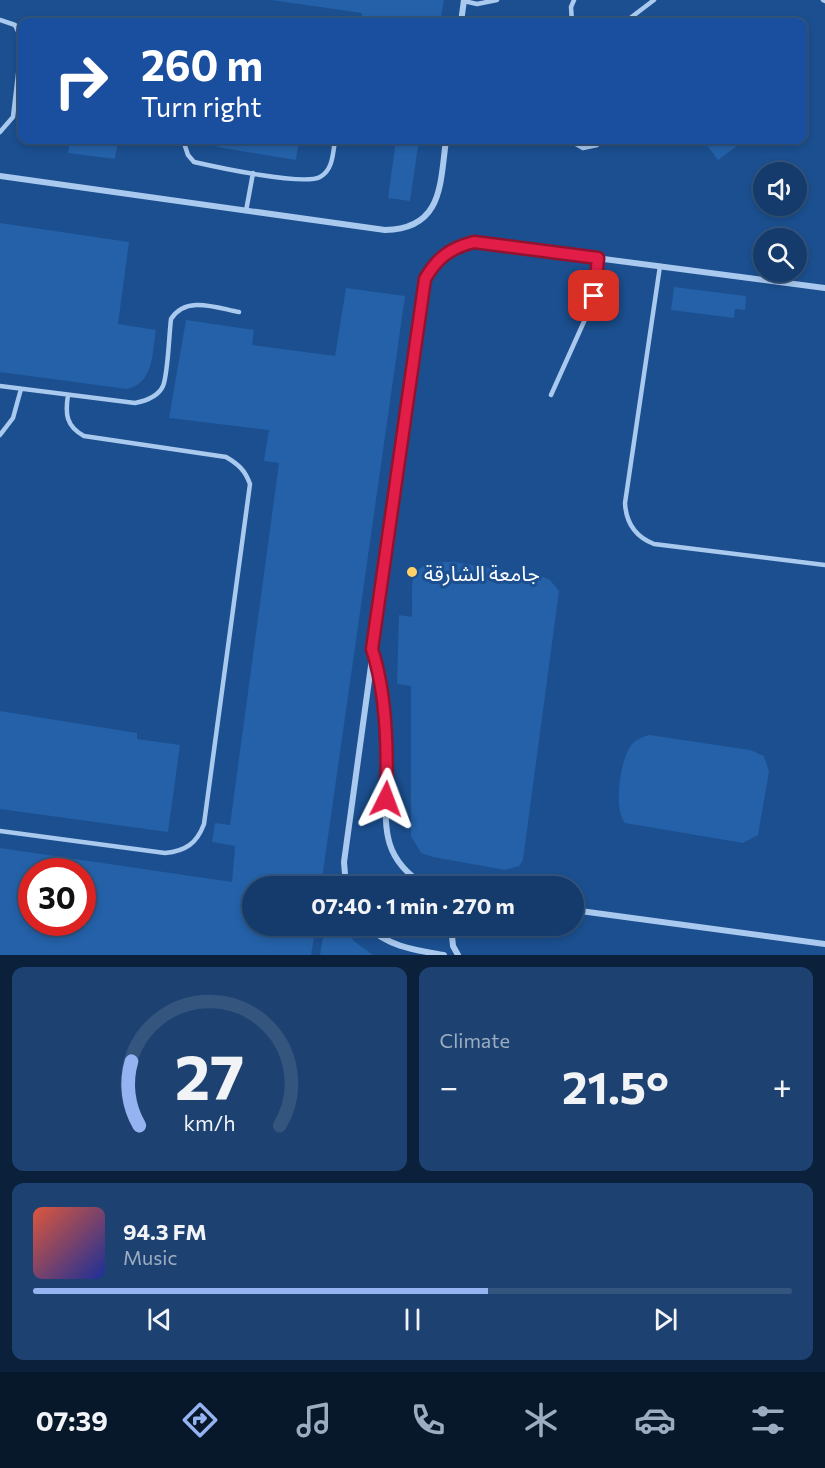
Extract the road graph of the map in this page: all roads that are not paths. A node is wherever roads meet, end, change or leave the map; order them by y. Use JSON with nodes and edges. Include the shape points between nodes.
{"nodes":[{"id":1,"x":464,"y":0,"type":"edge"},
{"id":2,"x":497,"y":0,"type":"edge"},
{"id":3,"x":574,"y":0,"type":"edge"},
{"id":4,"x":654,"y":0,"type":"edge"},
{"id":5,"x":462,"y":18,"type":"edge"},
{"id":6,"x":572,"y":18,"type":"edge"},
{"id":7,"x":630,"y":18,"type":"edge"},
{"id":8,"x":0,"y":20,"type":"edge"},
{"id":9,"x":18,"y":31,"type":"edge"},
{"id":10,"x":18,"y":74,"type":"edge"},
{"id":11,"x":0,"y":132,"type":"edge"},
{"id":12,"x":184,"y":144,"type":"edge"},
{"id":13,"x":334,"y":144,"type":"edge"},
{"id":14,"x":445,"y":144,"type":"edge"},
{"id":15,"x":576,"y":144,"type":"edge"},
{"id":16,"x":598,"y":144,"type":"edge"},
{"id":17,"x":253,"y":173,"type":"junction"},
{"id":18,"x":0,"y":176,"type":"edge"},
{"id":19,"x":246,"y":211,"type":"junction"},
{"id":20,"x":598,"y":258,"type":"junction"},
{"id":21,"x":660,"y":266,"type":"junction"},
{"id":22,"x":825,"y":288,"type":"edge"},
{"id":23,"x":239,"y":312,"type":"dead end"},
{"id":24,"x":0,"y":386,"type":"edge"},
{"id":25,"x":21,"y":389,"type":"junction"},
{"id":26,"x":68,"y":395,"type":"junction"},
{"id":27,"x":551,"y":395,"type":"dead end"},
{"id":28,"x":0,"y":435,"type":"edge"},
{"id":29,"x":825,"y":565,"type":"edge"},
{"id":30,"x":372,"y":649,"type":"junction"},
{"id":31,"x":0,"y":831,"type":"edge"},
{"id":32,"x":345,"y":876,"type":"edge"},
{"id":33,"x":414,"y":876,"type":"edge"},
{"id":34,"x":584,"y":911,"type":"edge"},
{"id":35,"x":379,"y":936,"type":"edge"},
{"id":36,"x":452,"y":936,"type":"edge"},
{"id":37,"x":825,"y":944,"type":"edge"},
{"id":38,"x":444,"y":955,"type":"edge"},
{"id":39,"x":458,"y":955,"type":"edge"}],
"edges":[{"from":1,"to":2,"type":"lane","via":[[477,4]]},
{"from":1,"to":5,"type":"street"},
{"from":3,"to":6,"type":"lane"},
{"from":4,"to":7,"type":"lane"},
{"from":8,"to":9,"type":"lane","via":[[15,25]]},
{"from":10,"to":11,"type":"lane","via":[[13,117]]},
{"from":12,"to":17,"type":"lane","via":[[194,162]]},
{"from":13,"to":17,"type":"lane","via":[[332,161],[320,177],[299,180]]},
{"from":14,"to":19,"type":"street","via":[[435,203],[415,225],[385,230]]},
{"from":15,"to":16,"type":"lane","via":[[583,148]]},
{"from":17,"to":19,"type":"lane"},
{"from":18,"to":19,"type":"street"},
{"from":20,"to":21,"type":"street"},
{"from":20,"to":27,"type":"lane","via":[[591,306]]},
{"from":20,"to":30,"type":"street","via":[[474,242],[458,246],[433,265],[422,295]]},
{"from":21,"to":22,"type":"street"},
{"from":21,"to":29,"type":"lane","via":[[626,503],[631,526],[640,537],[654,544]]},
{"from":23,"to":26,"type":"lane","via":[[194,304],[175,313],[163,386],[150,399],[135,403]]},
{"from":24,"to":25,"type":"lane"},
{"from":25,"to":26,"type":"lane"},
{"from":25,"to":28,"type":"lane","via":[[14,418]]},
{"from":26,"to":31,"type":"lane","via":[[68,422],[84,436],[226,457],[238,464],[250,484],[204,824],[190,846],[165,853]]},
{"from":30,"to":32,"type":"street"},
{"from":30,"to":33,"type":"street","via":[[381,688],[388,840],[401,866]]},
{"from":34,"to":37,"type":"street"},
{"from":35,"to":38,"type":"street","via":[[404,948]]},
{"from":36,"to":39,"type":"street"}]}
